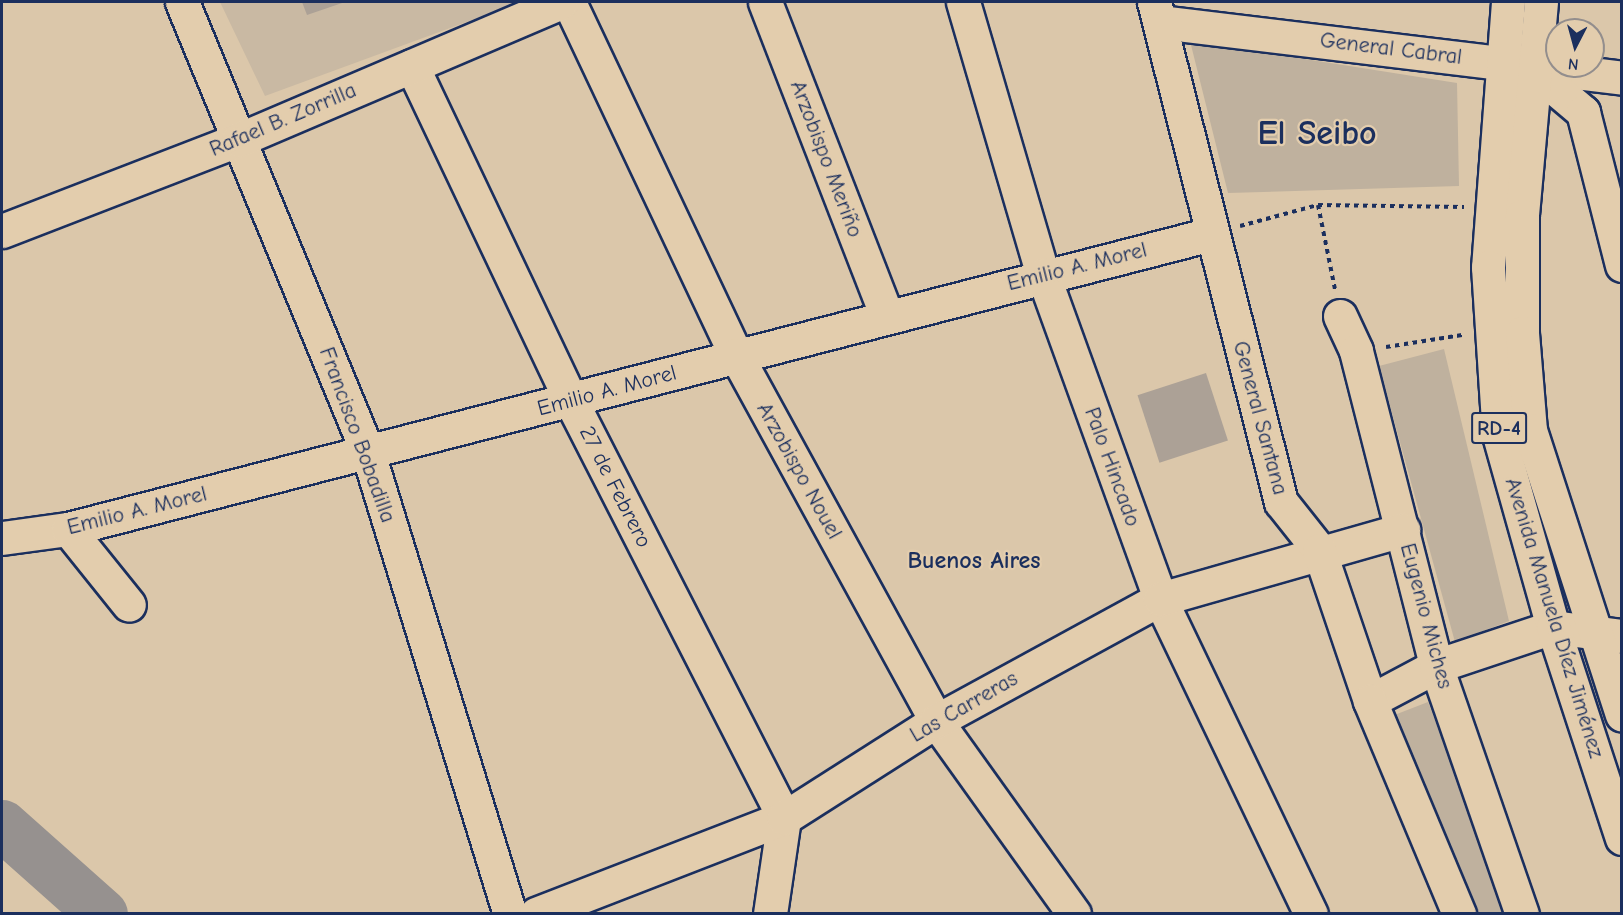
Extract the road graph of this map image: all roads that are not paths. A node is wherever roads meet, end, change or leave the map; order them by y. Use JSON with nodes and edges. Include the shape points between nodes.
{"nodes":[{"id":1,"x":182,"y":2,"type":"edge"},
{"id":2,"x":561,"y":2,"type":"edge"},
{"id":3,"x":569,"y":2,"type":"edge"},
{"id":4,"x":765,"y":2,"type":"edge"},
{"id":5,"x":963,"y":2,"type":"edge"},
{"id":6,"x":1508,"y":2,"type":"edge"},
{"id":7,"x":1541,"y":2,"type":"edge"},
{"id":8,"x":1157,"y":12,"type":"edge"},
{"id":9,"x":412,"y":66,"type":"junction"},
{"id":10,"x":1516,"y":66,"type":"junction"},
{"id":11,"x":1622,"y":78,"type":"edge"},
{"id":12,"x":238,"y":140,"type":"junction"},
{"id":13,"x":2,"y":231,"type":"edge"},
{"id":14,"x":1211,"y":234,"type":"junction"},
{"id":15,"x":1620,"y":245,"type":"edge"},
{"id":16,"x":1043,"y":275,"type":"junction"},
{"id":17,"x":887,"y":316,"type":"junction"},
{"id":18,"x":1340,"y":316,"type":"road end"},
{"id":19,"x":736,"y":355,"type":"junction"},
{"id":20,"x":571,"y":401,"type":"junction"},
{"id":21,"x":368,"y":453,"type":"junction"},
{"id":22,"x":68,"y":529,"type":"junction"},
{"id":23,"x":1403,"y":530,"type":"junction"},
{"id":24,"x":2,"y":538,"type":"edge"},
{"id":25,"x":1319,"y":550,"type":"junction"},
{"id":26,"x":1160,"y":598,"type":"junction"},
{"id":27,"x":129,"y":605,"type":"dead end"},
{"id":28,"x":1553,"y":627,"type":"junction"},
{"id":29,"x":1609,"y":636,"type":"edge"},
{"id":30,"x":1436,"y":666,"type":"junction"},
{"id":31,"x":1370,"y":701,"type":"junction"},
{"id":32,"x":1622,"y":715,"type":"edge"},
{"id":33,"x":936,"y":721,"type":"junction"},
{"id":34,"x":784,"y":818,"type":"junction"},
{"id":35,"x":1622,"y":838,"type":"edge"},
{"id":36,"x":510,"y":914,"type":"edge"},
{"id":37,"x":536,"y":914,"type":"edge"},
{"id":38,"x":770,"y":914,"type":"edge"},
{"id":39,"x":1074,"y":914,"type":"edge"},
{"id":40,"x":1311,"y":914,"type":"edge"},
{"id":41,"x":1459,"y":914,"type":"edge"},
{"id":42,"x":1522,"y":914,"type":"edge"}],
"edges":[{"from":1,"to":12,"type":"street","name":"Francisco Bobadilla"},
{"from":2,"to":9,"type":"street","name":"Rafael B. Zorrilla"},
{"from":3,"to":19,"type":"street","name":"Arzobispo Nouel"},
{"from":4,"to":17,"type":"street","name":"Arzobispo Meriño"},
{"from":5,"to":16,"type":"street","name":"Palo Hincado"},
{"from":6,"to":10,"type":"street","name":"Avenida Manuela Díez Jiménez","number":"RD-4"},
{"from":7,"to":10,"type":"street","name":"Avenida Manuela Díez Jiménez","number":"RD-4"},
{"from":8,"to":10,"type":"street","name":"General Cabral"},
{"from":8,"to":14,"type":"street","name":"General Santana"},
{"from":9,"to":12,"type":"street","name":"Rafael B. Zorrilla"},
{"from":9,"to":20,"type":"street","name":"27 de Febrero"},
{"from":10,"to":11,"type":"street","name":"General Cabral"},
{"from":10,"to":15,"type":"street","via":[[1582,112]]},
{"from":10,"to":28,"type":"street","name":"Avenida Manuela Díez Jiménez","number":"RD-4","via":[[1491,208],[1489,331],[1499,435]]},
{"from":10,"to":29,"type":"street","name":"Avenida Manuela Díez Jiménez","number":"RD-4","via":[[1522,333],[1530,430]]},
{"from":12,"to":13,"type":"street","name":"Rafael B. Zorrilla"},
{"from":12,"to":21,"type":"street","name":"Francisco Bobadilla"},
{"from":14,"to":16,"type":"street","name":"Emilio A. Morel"},
{"from":14,"to":25,"type":"street","name":"General Santana","via":[[1281,502]]},
{"from":16,"to":17,"type":"street","name":"Emilio A. Morel"},
{"from":16,"to":26,"type":"street","name":"Palo Hincado"},
{"from":17,"to":19,"type":"street","name":"Emilio A. Morel"},
{"from":18,"to":23,"type":"street","name":"Eugenio Miches","via":[[1356,351]]},
{"from":19,"to":20,"type":"street","name":"Emilio A. Morel"},
{"from":19,"to":33,"type":"street","name":"Arzobispo Nouel"},
{"from":20,"to":21,"type":"street","name":"Emilio A. Morel"},
{"from":20,"to":34,"type":"street","name":"27 de Febrero"},
{"from":21,"to":22,"type":"street","name":"Emilio A. Morel"},
{"from":21,"to":36,"type":"street","name":"Francisco Bobadilla"},
{"from":22,"to":24,"type":"street","name":"Emilio A. Morel"},
{"from":22,"to":27,"type":"street"},
{"from":23,"to":25,"type":"street","name":"Las Carreras"},
{"from":23,"to":30,"type":"street","name":"Eugenio Miches"},
{"from":25,"to":26,"type":"street","name":"Las Carreras"},
{"from":25,"to":31,"type":"street","name":"General Santana"},
{"from":26,"to":33,"type":"street","name":"Las Carreras"},
{"from":26,"to":40,"type":"street","name":"Palo Hincado"},
{"from":28,"to":29,"type":"street"},
{"from":28,"to":30,"type":"street"},
{"from":28,"to":35,"type":"street","name":"Avenida Manuela Díez Jiménez","number":"RD-4"},
{"from":29,"to":32,"type":"street","name":"Avenida Manuela Díez Jiménez","number":"RD-4"},
{"from":30,"to":31,"type":"street"},
{"from":30,"to":42,"type":"street","name":"Eugenio Miches"},
{"from":31,"to":41,"type":"street","name":"General Santana"},
{"from":33,"to":34,"type":"street","name":"Las Carreras"},
{"from":33,"to":39,"type":"street","name":"Arzobispo Nouel"},
{"from":34,"to":37,"type":"street","name":"Las Carreras"},
{"from":34,"to":38,"type":"street"}]}
